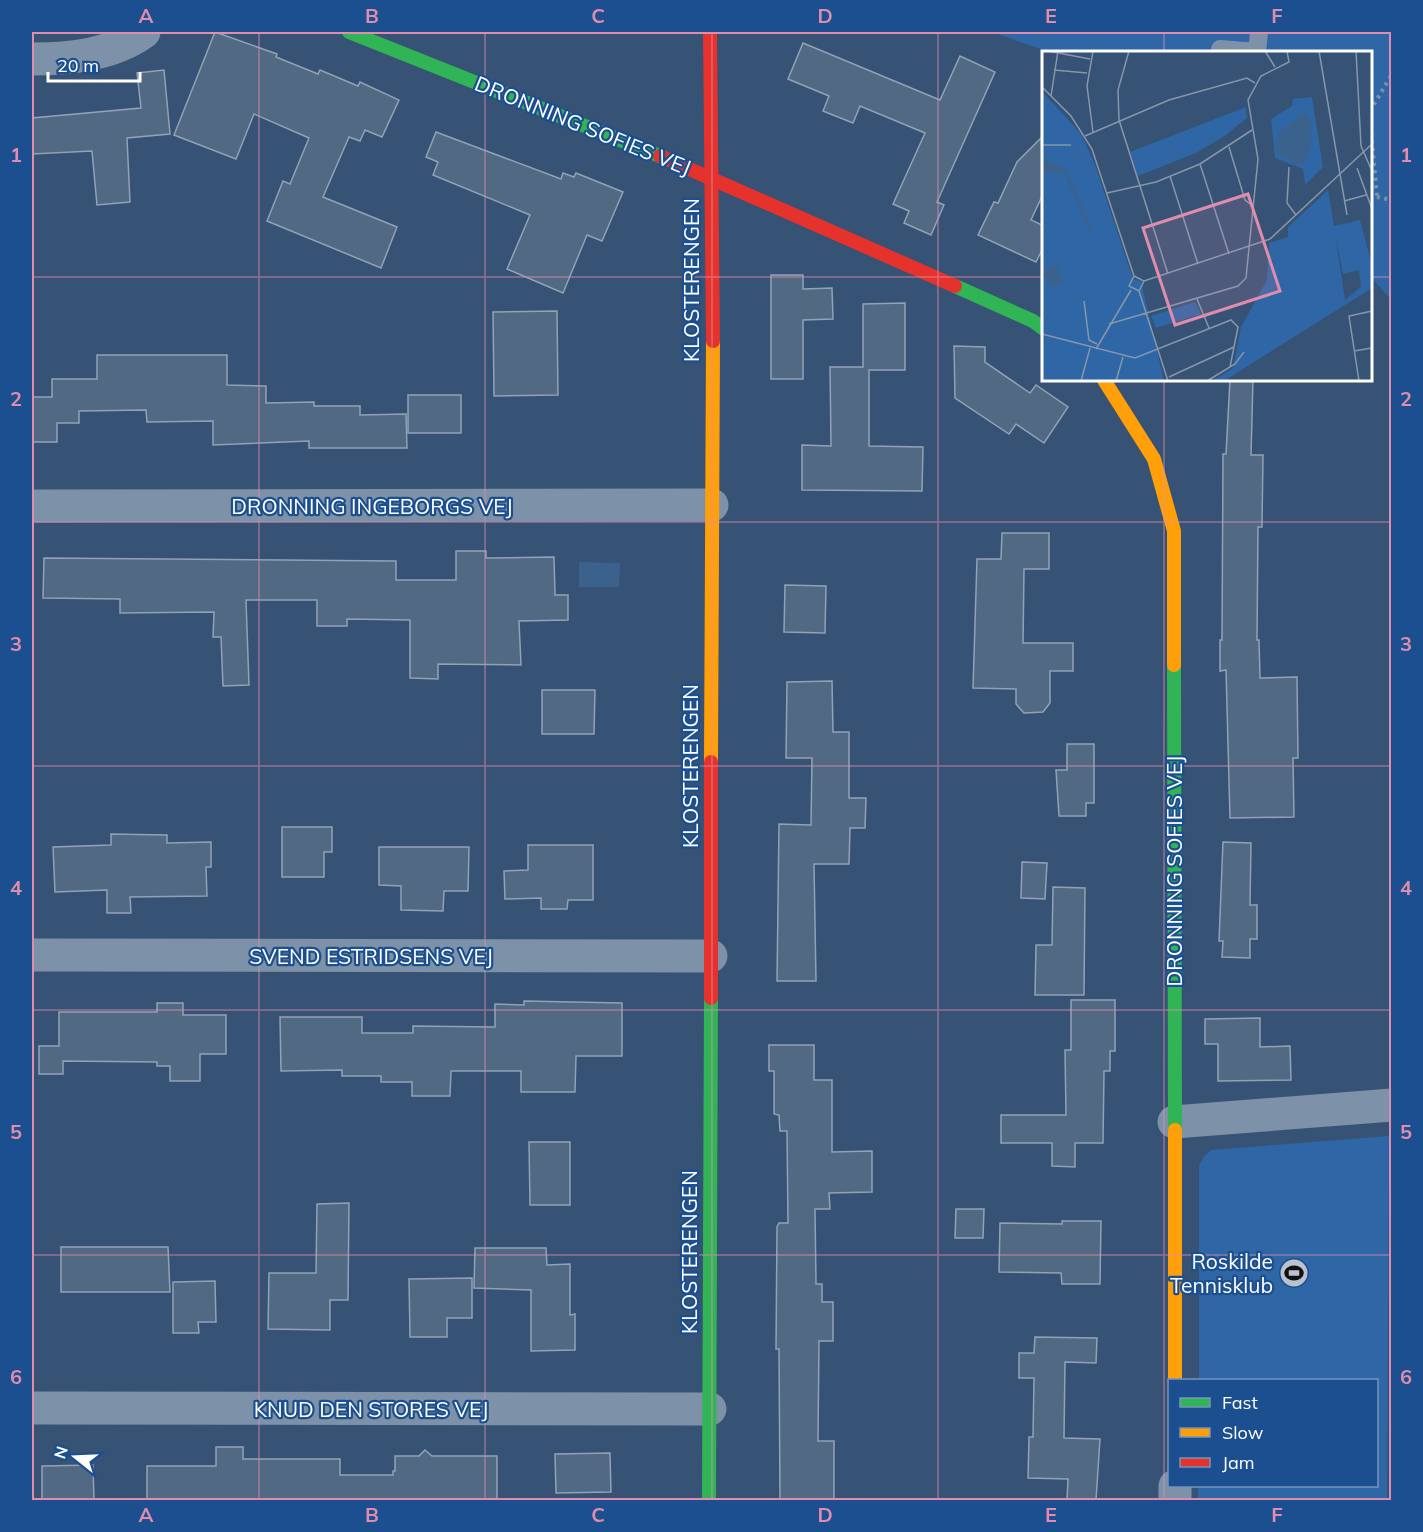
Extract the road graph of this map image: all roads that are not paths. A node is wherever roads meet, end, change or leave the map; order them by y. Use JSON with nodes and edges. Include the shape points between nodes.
{"nodes":[{"id":1,"x":144,"y":32,"type":"edge"},
{"id":2,"x":350,"y":32,"type":"edge"},
{"id":3,"x":710,"y":32,"type":"edge"},
{"id":4,"x":1259,"y":32,"type":"edge"},
{"id":5,"x":1220,"y":49,"type":"dead end"},
{"id":6,"x":1245,"y":51,"type":"edge"},
{"id":7,"x":1257,"y":51,"type":"edge"},
{"id":8,"x":32,"y":59,"type":"edge"},
{"id":9,"x":713,"y":177,"type":"junction"},
{"id":10,"x":1042,"y":328,"type":"edge"},
{"id":11,"x":1105,"y":381,"type":"edge"},
{"id":12,"x":712,"y":505,"type":"junction"},
{"id":13,"x":32,"y":506,"type":"edge"},
{"id":14,"x":32,"y":955,"type":"edge"},
{"id":15,"x":711,"y":957,"type":"junction"},
{"id":16,"x":1392,"y":1105,"type":"edge"},
{"id":17,"x":1174,"y":1122,"type":"junction"},
{"id":18,"x":1175,"y":1379,"type":"edge"},
{"id":19,"x":32,"y":1408,"type":"edge"},
{"id":20,"x":710,"y":1409,"type":"junction"},
{"id":21,"x":709,"y":1500,"type":"edge"}],
"edges":[{"from":1,"to":8,"type":"street","via":[[98,52],[66,59]]},
{"from":2,"to":9,"type":"street","name":"DRONNING SOFIES VEJ"},
{"from":3,"to":9,"type":"street","name":"KLOSTERENGEN"},
{"from":4,"to":7,"type":"lane"},
{"from":5,"to":6,"type":"lane"},
{"from":9,"to":10,"type":"street","name":"DRONNING SOFIES VEJ"},
{"from":9,"to":12,"type":"street","name":"KLOSTERENGEN"},
{"from":11,"to":17,"type":"street","name":"DRONNING SOFIES VEJ","via":[[1154,459],[1174,531]]},
{"from":12,"to":13,"type":"street","name":"DRONNING INGEBORGS VEJ"},
{"from":12,"to":15,"type":"street","name":"KLOSTERENGEN"},
{"from":14,"to":15,"type":"street","name":"SVEND ESTRIDSENS VEJ"},
{"from":15,"to":20,"type":"street","name":"KLOSTERENGEN"},
{"from":16,"to":17,"type":"street"},
{"from":17,"to":18,"type":"street","name":"DRONNING SOFIES VEJ"},
{"from":19,"to":20,"type":"street","name":"KNUD DEN STORES VEJ"},
{"from":20,"to":21,"type":"street","name":"KLOSTERENGEN"}]}
